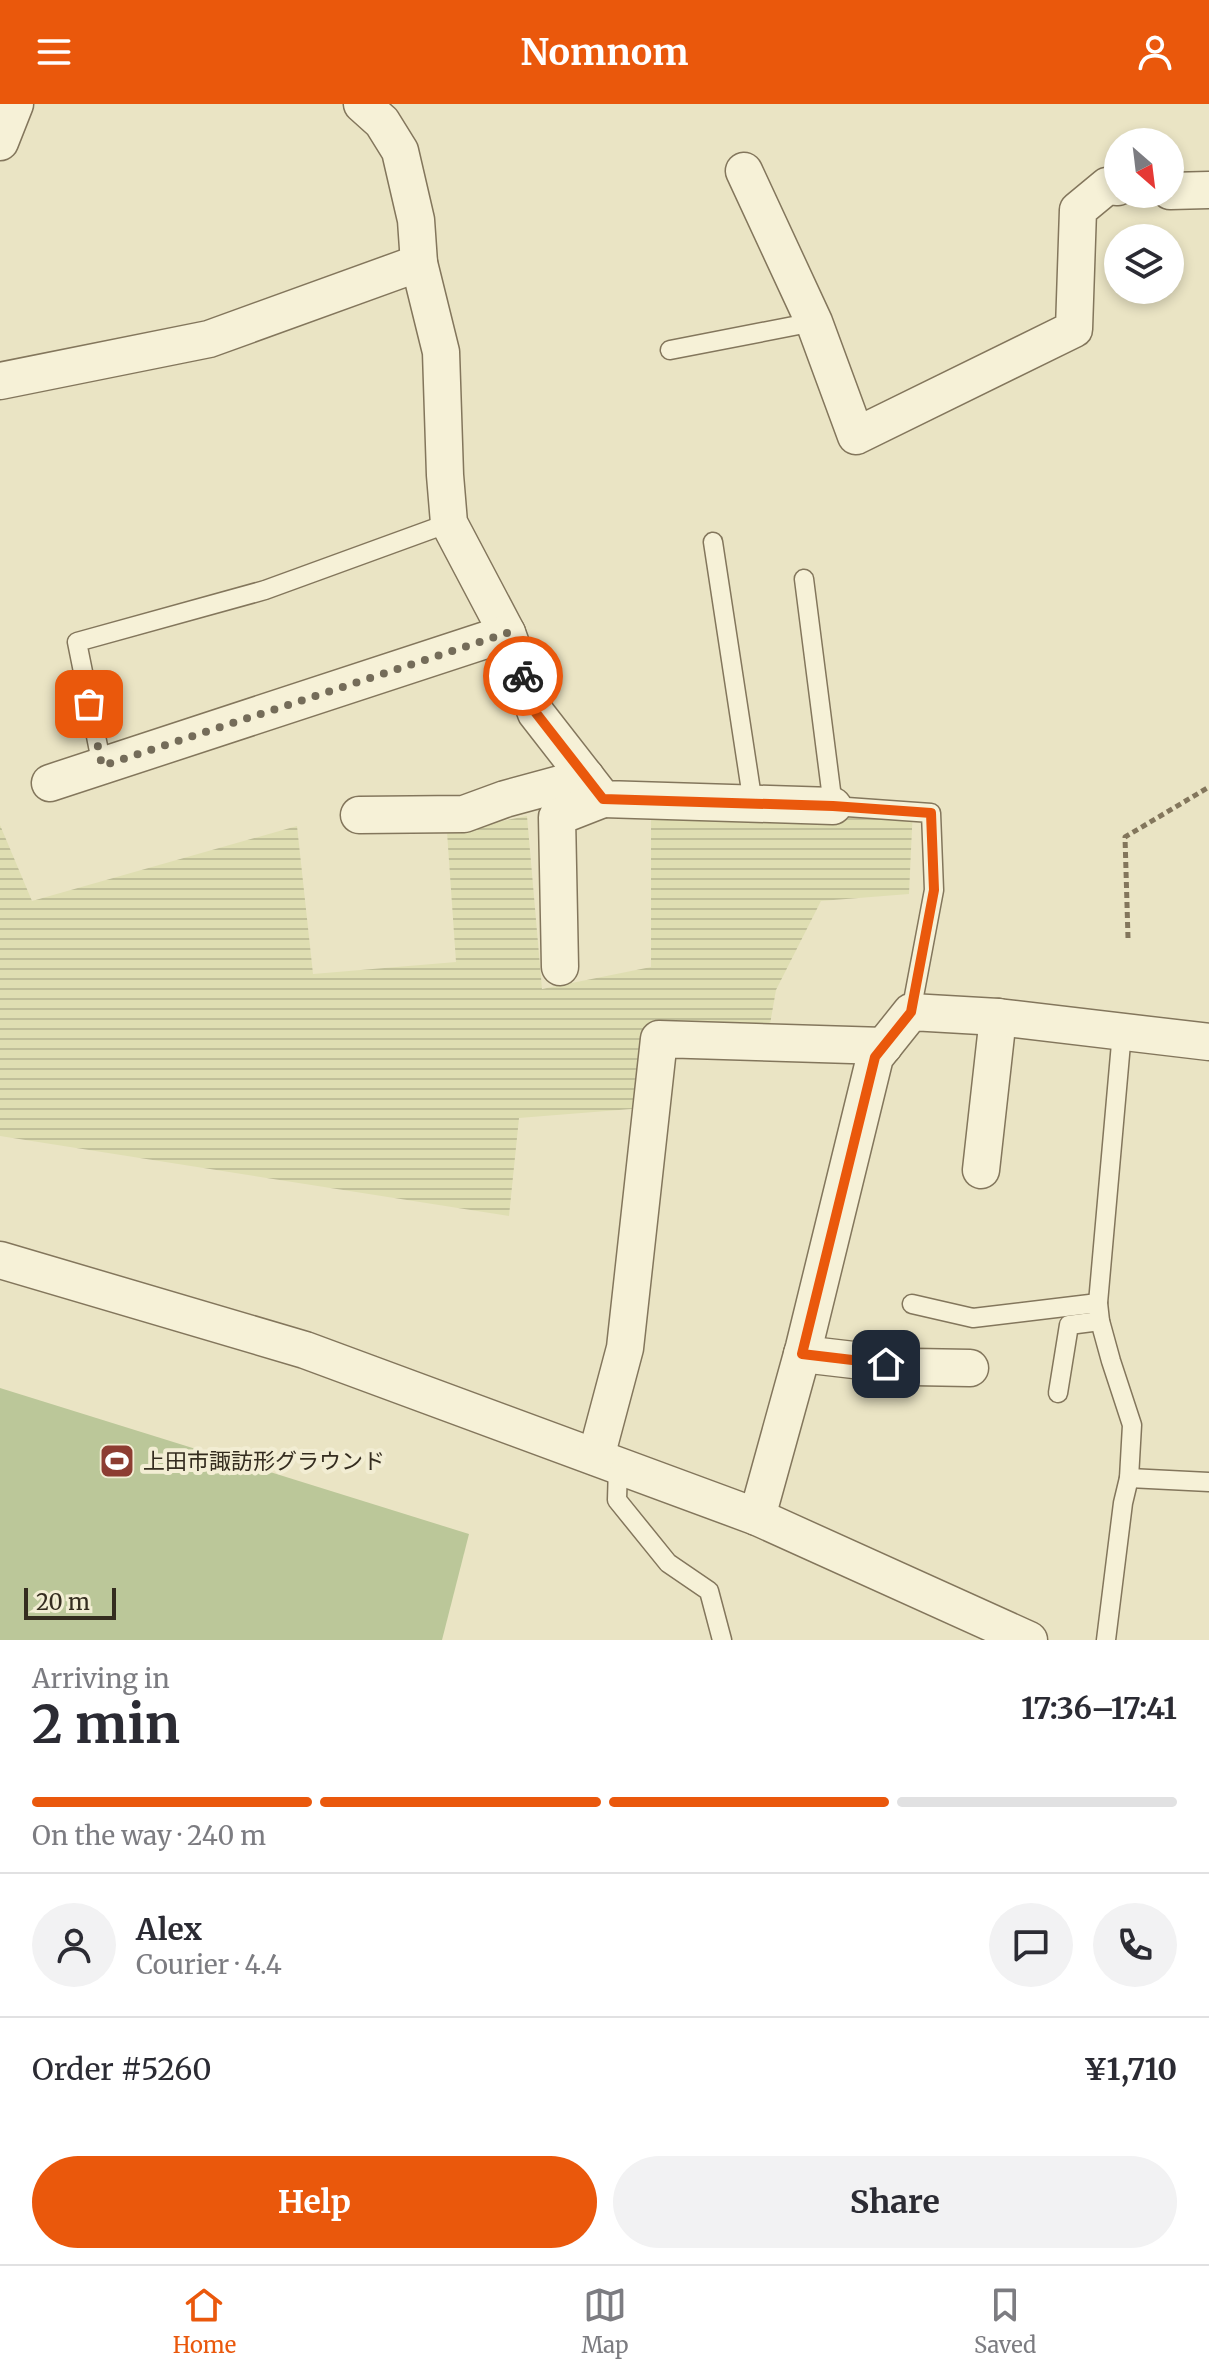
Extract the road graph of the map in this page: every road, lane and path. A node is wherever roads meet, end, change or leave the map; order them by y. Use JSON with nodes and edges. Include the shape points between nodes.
{"nodes":[{"id":1,"x":15,"y":104,"type":"edge"},
{"id":2,"x":362,"y":104,"type":"edge"},
{"id":3,"x":0,"y":142,"type":"edge"},
{"id":4,"x":744,"y":171,"type":"dead end"},
{"id":5,"x":1104,"y":188,"type":"edge"},
{"id":6,"x":1209,"y":190,"type":"edge"},
{"id":7,"x":1184,"y":191,"type":"edge"},
{"id":8,"x":419,"y":263,"type":"junction"},
{"id":9,"x":814,"y":322,"type":"junction"},
{"id":10,"x":670,"y":350,"type":"dead end"},
{"id":11,"x":0,"y":381,"type":"edge"},
{"id":12,"x":449,"y":523,"type":"junction"},
{"id":13,"x":713,"y":542,"type":"dead end"},
{"id":14,"x":804,"y":579,"type":"dead end"},
{"id":15,"x":507,"y":633,"type":"junction"},
{"id":16,"x":102,"y":766,"type":"junction"},
{"id":17,"x":50,"y":783,"type":"dead end"},
{"id":18,"x":1209,"y":787,"type":"edge"},
{"id":19,"x":595,"y":788,"type":"junction"},
{"id":20,"x":753,"y":804,"type":"junction"},
{"id":21,"x":833,"y":806,"type":"junction"},
{"id":22,"x":359,"y":815,"type":"dead end"},
{"id":23,"x":1128,"y":938,"type":"dead end"},
{"id":24,"x":560,"y":967,"type":"dead end"},
{"id":25,"x":911,"y":1012,"type":"junction"},
{"id":26,"x":998,"y":1017,"type":"junction"},
{"id":27,"x":1122,"y":1032,"type":"junction"},
{"id":28,"x":1209,"y":1042,"type":"edge"},
{"id":29,"x":884,"y":1046,"type":"junction"},
{"id":30,"x":981,"y":1170,"type":"dead end"},
{"id":31,"x":0,"y":1260,"type":"edge"},
{"id":32,"x":912,"y":1304,"type":"dead end"},
{"id":33,"x":1099,"y":1312,"type":"junction"},
{"id":34,"x":802,"y":1354,"type":"junction"},
{"id":35,"x":970,"y":1368,"type":"dead end"},
{"id":36,"x":1058,"y":1393,"type":"dead end"},
{"id":37,"x":607,"y":1461,"type":"junction"},
{"id":38,"x":1129,"y":1478,"type":"junction"},
{"id":39,"x":1209,"y":1482,"type":"edge"},
{"id":40,"x":757,"y":1517,"type":"junction"},
{"id":41,"x":722,"y":1640,"type":"edge"},
{"id":42,"x":1029,"y":1640,"type":"edge"},
{"id":43,"x":1106,"y":1640,"type":"edge"}],
"edges":[{"from":1,"to":3,"type":"street"},
{"from":2,"to":8,"type":"street","via":[[382,122],[400,151],[416,220]]},
{"from":4,"to":9,"type":"street"},
{"from":5,"to":9,"type":"street","via":[[1078,210],[1074,329],[856,436]]},
{"from":6,"to":7,"type":"street"},
{"from":8,"to":11,"type":"street","via":[[209,339]]},
{"from":8,"to":12,"type":"street","via":[[441,352]]},
{"from":9,"to":10,"type":"lane"},
{"from":12,"to":15,"type":"street"},
{"from":12,"to":16,"type":"lane","via":[[265,590],[77,642]]},
{"from":13,"to":20,"type":"lane"},
{"from":14,"to":21,"type":"lane"},
{"from":15,"to":16,"type":"street"},
{"from":15,"to":19,"type":"street","via":[[536,713]]},
{"from":16,"to":17,"type":"street"},
{"from":18,"to":23,"type":"path","via":[[1125,837]]},
{"from":19,"to":20,"type":"street"},
{"from":19,"to":22,"type":"street","via":[[505,799],[464,814]]},
{"from":19,"to":24,"type":"street","via":[[557,817]]},
{"from":20,"to":21,"type":"street"},
{"from":21,"to":25,"type":"lane","via":[[931,813],[934,890]]},
{"from":25,"to":26,"type":"street"},
{"from":25,"to":29,"type":"street"},
{"from":26,"to":27,"type":"street"},
{"from":26,"to":30,"type":"street"},
{"from":27,"to":28,"type":"street"},
{"from":27,"to":33,"type":"lane"},
{"from":29,"to":34,"type":"street","via":[[875,1057]]},
{"from":29,"to":37,"type":"street","via":[[659,1039],[625,1348]]},
{"from":31,"to":37,"type":"street","via":[[305,1350]]},
{"from":32,"to":33,"type":"lane","via":[[973,1318]]},
{"from":33,"to":36,"type":"lane","via":[[1069,1325]]},
{"from":33,"to":38,"type":"lane","via":[[1132,1425]]},
{"from":34,"to":35,"type":"street"},
{"from":34,"to":40,"type":"street"},
{"from":37,"to":40,"type":"street"},
{"from":37,"to":41,"type":"lane","via":[[617,1500],[668,1563],[709,1591]]},
{"from":38,"to":39,"type":"lane"},
{"from":38,"to":43,"type":"lane"},
{"from":40,"to":42,"type":"street"}]}
